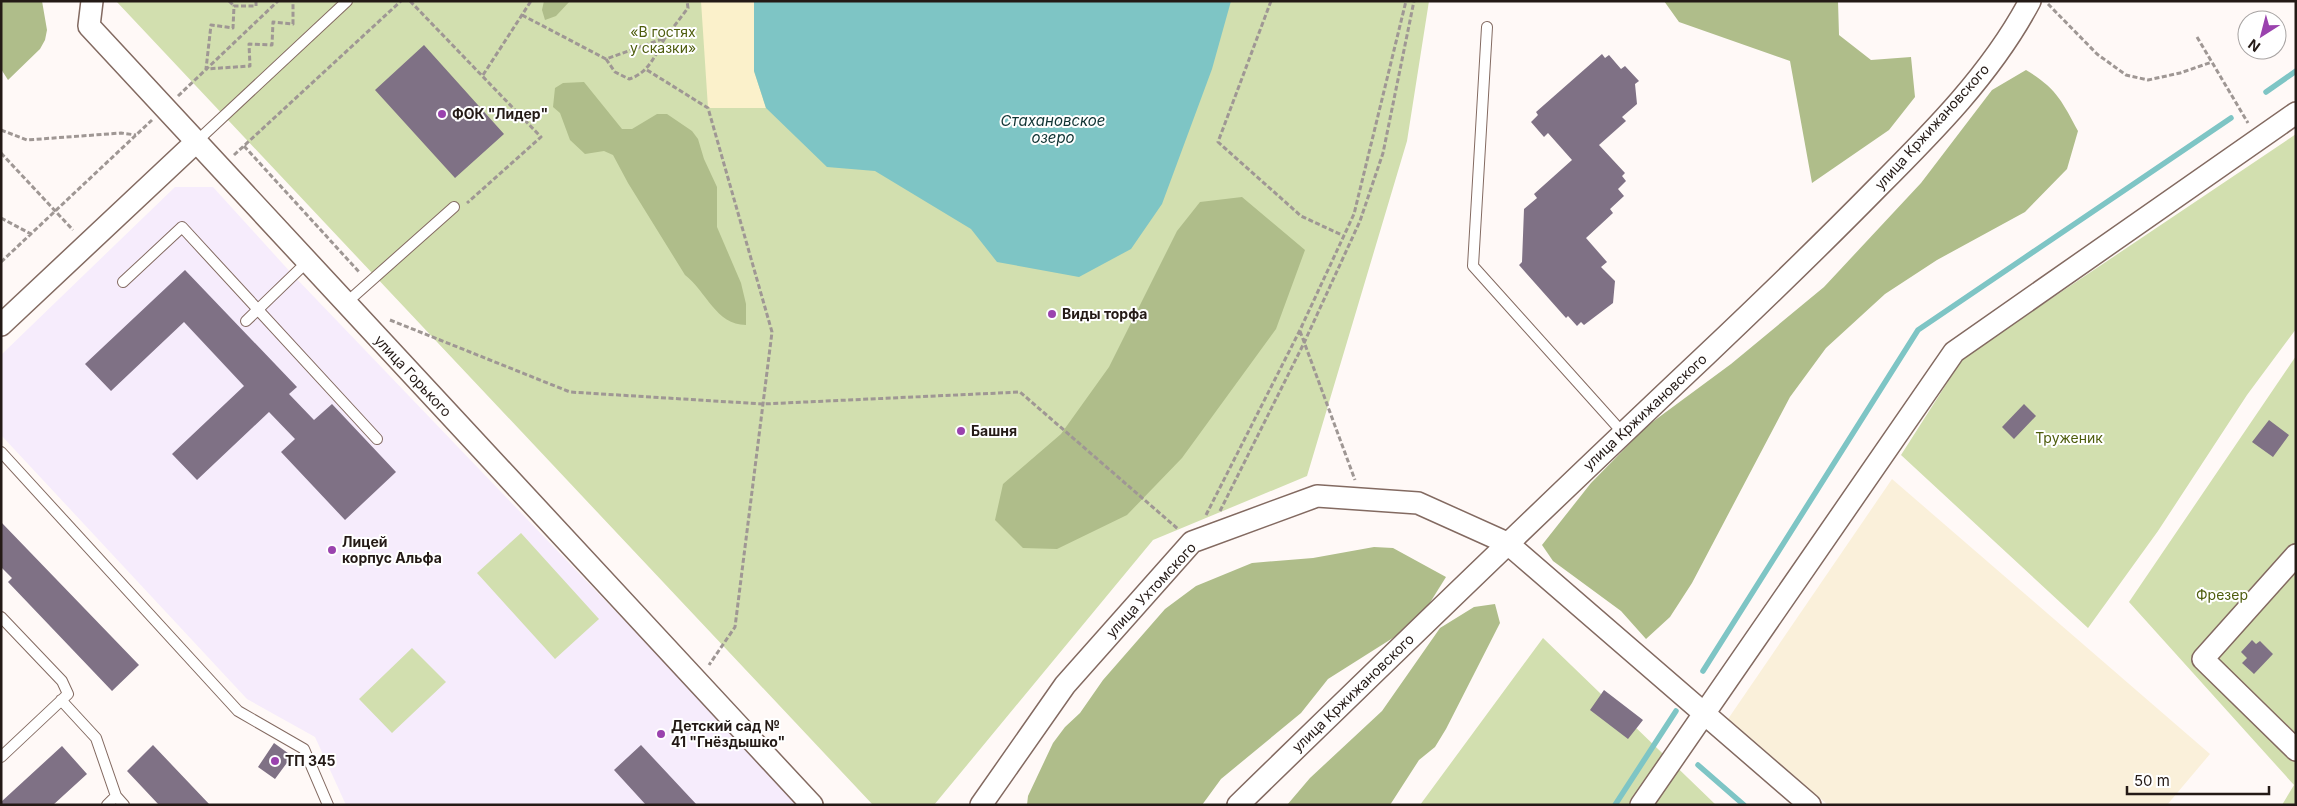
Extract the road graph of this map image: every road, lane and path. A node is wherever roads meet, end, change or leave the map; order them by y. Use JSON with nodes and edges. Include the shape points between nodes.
{"nodes":[{"id":1,"x":92,"y":1,"type":"edge"},
{"id":2,"x":229,"y":1,"type":"edge"},
{"id":3,"x":256,"y":1,"type":"edge"},
{"id":4,"x":278,"y":1,"type":"edge"},
{"id":5,"x":293,"y":1,"type":"edge"},
{"id":6,"x":347,"y":1,"type":"edge"},
{"id":7,"x":401,"y":1,"type":"edge"},
{"id":8,"x":410,"y":1,"type":"edge"},
{"id":9,"x":531,"y":1,"type":"edge"},
{"id":10,"x":687,"y":1,"type":"edge"},
{"id":11,"x":1271,"y":1,"type":"edge"},
{"id":12,"x":1406,"y":1,"type":"edge"},
{"id":13,"x":1414,"y":1,"type":"edge"},
{"id":14,"x":2030,"y":1,"type":"edge"},
{"id":15,"x":2045,"y":1,"type":"edge"},
{"id":16,"x":234,"y":6,"type":"junction"},
{"id":17,"x":522,"y":15,"type":"junction"},
{"id":18,"x":1487,"y":27,"type":"dead end"},
{"id":19,"x":2197,"y":37,"type":"dead end"},
{"id":20,"x":665,"y":38,"type":"junction"},
{"id":21,"x":606,"y":59,"type":"junction"},
{"id":22,"x":2212,"y":62,"type":"junction"},
{"id":23,"x":206,"y":70,"type":"junction"},
{"id":24,"x":646,"y":70,"type":"junction"},
{"id":25,"x":483,"y":75,"type":"junction"},
{"id":26,"x":165,"y":108,"type":"junction"},
{"id":27,"x":2296,"y":113,"type":"edge"},
{"id":28,"x":1,"y":130,"type":"edge"},
{"id":29,"x":136,"y":135,"type":"junction"},
{"id":30,"x":2257,"y":139,"type":"junction"},
{"id":31,"x":196,"y":142,"type":"junction"},
{"id":32,"x":244,"y":146,"type":"junction"},
{"id":33,"x":1,"y":153,"type":"edge"},
{"id":34,"x":221,"y":168,"type":"junction"},
{"id":35,"x":458,"y":208,"type":"joint"},
{"id":36,"x":55,"y":211,"type":"junction"},
{"id":37,"x":1,"y":218,"type":"edge"},
{"id":38,"x":31,"y":234,"type":"junction"},
{"id":39,"x":1344,"y":236,"type":"junction"},
{"id":40,"x":87,"y":246,"type":"junction"},
{"id":41,"x":1,"y":262,"type":"edge"},
{"id":42,"x":307,"y":262,"type":"junction"},
{"id":43,"x":123,"y":282,"type":"dead end"},
{"id":44,"x":369,"y":283,"type":"junction"},
{"id":45,"x":346,"y":303,"type":"junction"},
{"id":46,"x":257,"y":309,"type":"junction"},
{"id":47,"x":382,"y":317,"type":"dead end"},
{"id":48,"x":246,"y":321,"type":"dead end"},
{"id":49,"x":1,"y":325,"type":"edge"},
{"id":50,"x":1300,"y":330,"type":"junction"},
{"id":51,"x":1304,"y":343,"type":"junction"},
{"id":52,"x":762,"y":404,"type":"junction"},
{"id":53,"x":1624,"y":433,"type":"junction"},
{"id":54,"x":377,"y":440,"type":"dead end"},
{"id":55,"x":1,"y":452,"type":"edge"},
{"id":56,"x":1363,"y":499,"type":"junction"},
{"id":57,"x":1200,"y":539,"type":"junction"},
{"id":58,"x":1507,"y":543,"type":"junction"},
{"id":59,"x":2296,"y":555,"type":"edge"},
{"id":60,"x":1,"y":617,"type":"edge"},
{"id":61,"x":697,"y":682,"type":"junction"},
{"id":62,"x":61,"y":700,"type":"junction"},
{"id":63,"x":1704,"y":712,"type":"junction"},
{"id":64,"x":2296,"y":750,"type":"edge"},
{"id":65,"x":1,"y":756,"type":"edge"},
{"id":66,"x":116,"y":796,"type":"junction"},
{"id":67,"x":107,"y":805,"type":"edge"},
{"id":68,"x":124,"y":805,"type":"edge"},
{"id":69,"x":328,"y":805,"type":"edge"},
{"id":70,"x":812,"y":805,"type":"edge"},
{"id":71,"x":981,"y":805,"type":"edge"},
{"id":72,"x":1238,"y":805,"type":"edge"},
{"id":73,"x":1641,"y":805,"type":"edge"},
{"id":74,"x":1810,"y":805,"type":"edge"}],
"edges":[{"from":1,"to":26,"type":"street","name":"улица Горького","via":[[89,26]]},
{"from":2,"to":16,"type":"path"},
{"from":3,"to":16,"type":"path","via":[[256,6]]},
{"from":4,"to":23,"type":"path"},
{"from":5,"to":23,"type":"path","via":[[293,24],[273,22],[272,45],[250,44],[250,66]]},
{"from":6,"to":31,"type":"lane"},
{"from":7,"to":32,"type":"path"},
{"from":8,"to":25,"type":"path"},
{"from":9,"to":17,"type":"path"},
{"from":10,"to":20,"type":"path","via":[[688,8]]},
{"from":11,"to":39,"type":"path","via":[[1218,142],[1301,216]]},
{"from":12,"to":39,"type":"path","via":[[1354,214]]},
{"from":13,"to":51,"type":"path","via":[[1383,153],[1360,221]]},
{"from":14,"to":53,"type":"street","name":"улица Кржижановского","via":[[1997,55],[1970,90],[1912,153]]},
{"from":15,"to":22,"type":"path","via":[[2098,54],[2126,75],[2148,80]]},
{"from":16,"to":23,"type":"path","via":[[233,28],[211,25]]},
{"from":17,"to":21,"type":"path"},
{"from":17,"to":25,"type":"path"},
{"from":18,"to":53,"type":"lane","via":[[1473,266]]},
{"from":19,"to":22,"type":"path"},
{"from":20,"to":21,"type":"path"},
{"from":20,"to":24,"type":"path"},
{"from":21,"to":24,"type":"path","via":[[614,72],[629,79]]},
{"from":22,"to":30,"type":"path"},
{"from":23,"to":26,"type":"path"},
{"from":24,"to":52,"type":"path","via":[[708,108],[772,332]]},
{"from":25,"to":35,"type":"path","via":[[541,137]]},
{"from":26,"to":29,"type":"path"},
{"from":26,"to":31,"type":"street","name":"улица Горького"},
{"from":27,"to":30,"type":"street"},
{"from":28,"to":29,"type":"path","via":[[27,140],[121,133]]},
{"from":29,"to":36,"type":"path"},
{"from":30,"to":63,"type":"street","via":[[1954,352]]},
{"from":31,"to":34,"type":"street","name":"улица Горького"},
{"from":31,"to":40,"type":"street"},
{"from":32,"to":34,"type":"path"},
{"from":32,"to":44,"type":"path"},
{"from":33,"to":36,"type":"path"},
{"from":34,"to":42,"type":"street","name":"улица Горького"},
{"from":35,"to":44,"type":"lane"},
{"from":36,"to":38,"type":"path"},
{"from":36,"to":40,"type":"path"},
{"from":37,"to":38,"type":"path"},
{"from":38,"to":41,"type":"path"},
{"from":39,"to":50,"type":"path"},
{"from":40,"to":49,"type":"street"},
{"from":42,"to":45,"type":"street","name":"улица Горького"},
{"from":42,"to":46,"type":"lane"},
{"from":43,"to":46,"type":"lane","via":[[182,227]]},
{"from":44,"to":45,"type":"lane"},
{"from":45,"to":61,"type":"street","name":"улица Горького"},
{"from":46,"to":48,"type":"lane"},
{"from":46,"to":54,"type":"lane"},
{"from":47,"to":52,"type":"path","via":[[570,392]]},
{"from":50,"to":51,"type":"path"},
{"from":50,"to":57,"type":"path"},
{"from":51,"to":56,"type":"path"},
{"from":51,"to":57,"type":"path"},
{"from":52,"to":57,"type":"path","via":[[1020,392]]},
{"from":52,"to":61,"type":"path","via":[[735,627]]},
{"from":53,"to":58,"type":"street","name":"улица Кржижановского"},
{"from":55,"to":69,"type":"lane","via":[[238,711],[304,749]]},
{"from":56,"to":57,"type":"street","name":"улица Ухтомского","via":[[1317,496]]},
{"from":56,"to":58,"type":"street","name":"улица Ухтомского","via":[[1418,503]]},
{"from":57,"to":71,"type":"street","name":"улица Ухтомского","via":[[1065,685]]},
{"from":58,"to":63,"type":"street","name":"улица Ухтомского"},
{"from":58,"to":72,"type":"street","name":"улица Кржижановского"},
{"from":59,"to":64,"type":"street","via":[[2203,660]]},
{"from":60,"to":62,"type":"lane","via":[[62,681],[68,694]]},
{"from":61,"to":70,"type":"street","name":"улица Горького"},
{"from":62,"to":65,"type":"lane"},
{"from":62,"to":66,"type":"lane","via":[[96,738]]},
{"from":63,"to":73,"type":"street"},
{"from":63,"to":74,"type":"street","name":"улица Ухтомского"},
{"from":66,"to":67,"type":"lane"},
{"from":66,"to":68,"type":"lane"}]}
